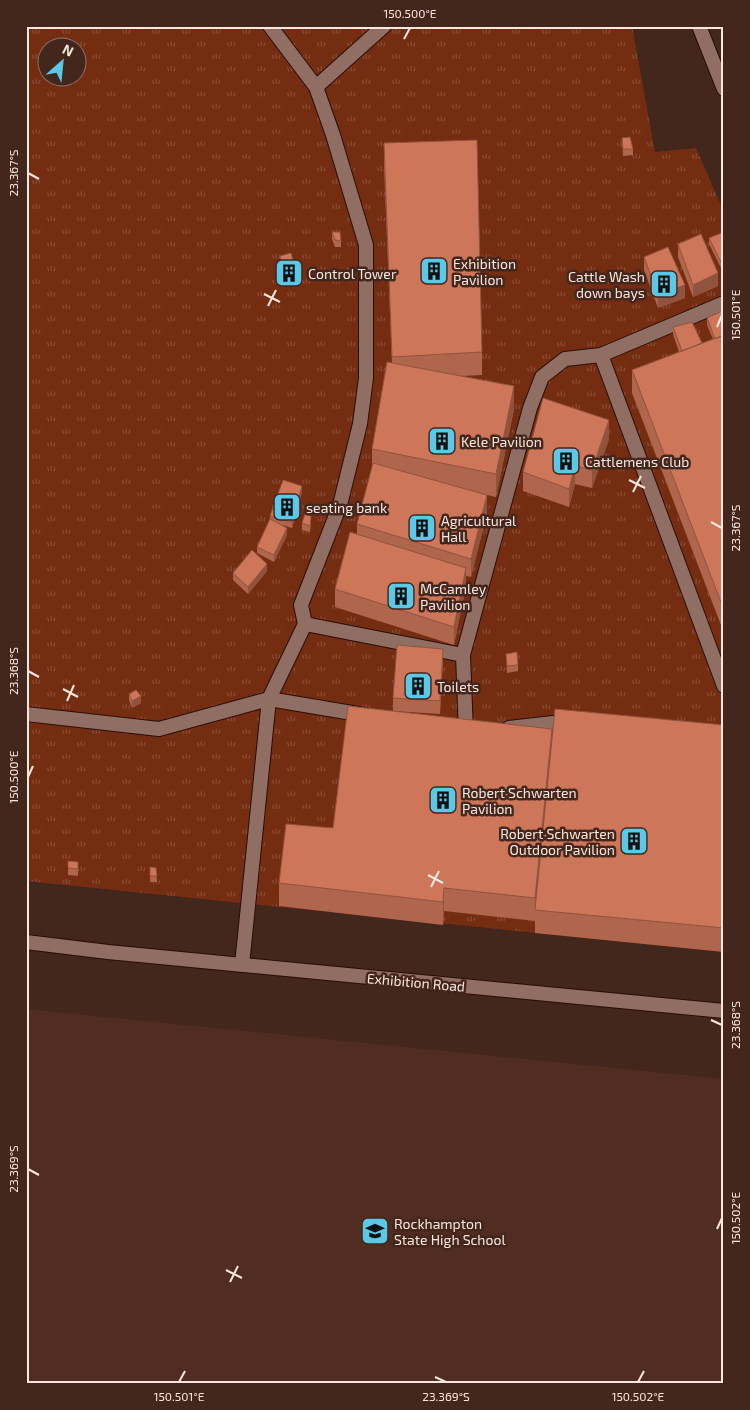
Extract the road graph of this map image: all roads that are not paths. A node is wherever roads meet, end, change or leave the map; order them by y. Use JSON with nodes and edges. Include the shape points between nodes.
{"nodes":[{"id":1,"x":270,"y":26,"type":"edge"},
{"id":2,"x":384,"y":26,"type":"edge"},
{"id":3,"x":699,"y":26,"type":"edge"},
{"id":4,"x":316,"y":88,"type":"junction"},
{"id":5,"x":724,"y":89,"type":"edge"},
{"id":6,"x":724,"y":303,"type":"edge"},
{"id":7,"x":601,"y":355,"type":"junction"},
{"id":8,"x":305,"y":624,"type":"junction"},
{"id":9,"x":463,"y":655,"type":"junction"},
{"id":10,"x":724,"y":686,"type":"edge"},
{"id":11,"x":269,"y":699,"type":"junction"},
{"id":12,"x":26,"y":714,"type":"edge"},
{"id":13,"x":374,"y":717,"type":"edge"},
{"id":14,"x":581,"y":726,"type":"edge"},
{"id":15,"x":495,"y":730,"type":"edge"},
{"id":16,"x":466,"y":732,"type":"edge"},
{"id":17,"x":26,"y":942,"type":"edge"},
{"id":18,"x":26,"y":948,"type":"edge"},
{"id":19,"x":108,"y":952,"type":"junction"},
{"id":20,"x":242,"y":965,"type":"junction"},
{"id":21,"x":724,"y":1012,"type":"edge"}],
"edges":[{"from":1,"to":4,"type":"street"},
{"from":2,"to":4,"type":"street"},
{"from":3,"to":5,"type":"street"},
{"from":4,"to":8,"type":"street","via":[[366,245],[366,378],[360,424],[340,504],[301,605]]},
{"from":6,"to":7,"type":"street"},
{"from":7,"to":9,"type":"street","via":[[565,359],[542,376],[530,408]]},
{"from":7,"to":10,"type":"street"},
{"from":8,"to":9,"type":"street"},
{"from":8,"to":11,"type":"street"},
{"from":9,"to":16,"type":"street"},
{"from":11,"to":12,"type":"street","via":[[159,729]]},
{"from":11,"to":13,"type":"street"},
{"from":11,"to":20,"type":"street"},
{"from":14,"to":15,"type":"street","via":[[553,723]]},
{"from":17,"to":19,"type":"street","name":"Exhibition Road"},
{"from":18,"to":19,"type":"street","name":"Exhibition Road"},
{"from":19,"to":20,"type":"street","name":"Exhibition Road"},
{"from":20,"to":21,"type":"street","name":"Exhibition Road"}]}
